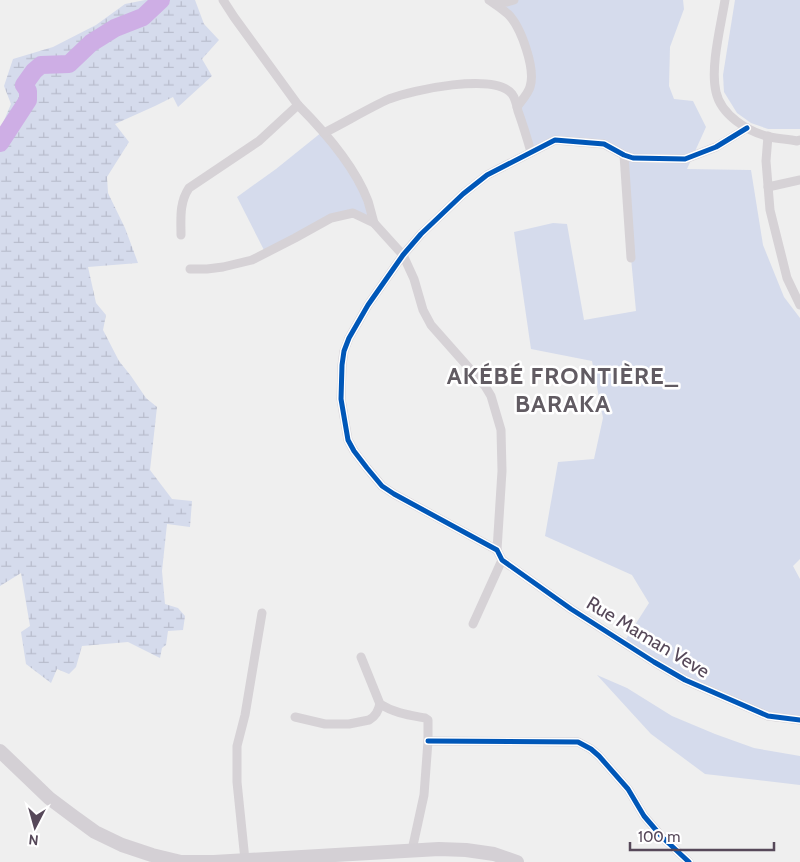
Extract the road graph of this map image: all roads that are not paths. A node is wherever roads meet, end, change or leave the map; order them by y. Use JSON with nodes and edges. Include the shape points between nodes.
{"nodes":[{"id":1,"x":223,"y":0,"type":"edge"},
{"id":2,"x":514,"y":0,"type":"edge"},
{"id":3,"x":725,"y":0,"type":"edge"},
{"id":4,"x":491,"y":1,"type":"edge"},
{"id":5,"x":298,"y":105,"type":"junction"},
{"id":6,"x":517,"y":107,"type":"junction"},
{"id":7,"x":747,"y":128,"type":"junction"},
{"id":8,"x":324,"y":132,"type":"junction"},
{"id":9,"x":768,"y":136,"type":"junction"},
{"id":10,"x":800,"y":140,"type":"edge"},
{"id":11,"x":531,"y":152,"type":"junction"},
{"id":12,"x":624,"y":155,"type":"junction"},
{"id":13,"x":800,"y":180,"type":"edge"},
{"id":14,"x":768,"y":187,"type":"junction"},
{"id":15,"x":374,"y":223,"type":"junction"},
{"id":16,"x":181,"y":236,"type":"dead end"},
{"id":17,"x":403,"y":255,"type":"junction"},
{"id":18,"x":631,"y":258,"type":"dead end"},
{"id":19,"x":190,"y":268,"type":"dead end"},
{"id":20,"x":800,"y":305,"type":"edge"},
{"id":21,"x":497,"y":550,"type":"junction"},
{"id":22,"x":502,"y":560,"type":"junction"},
{"id":23,"x":262,"y":612,"type":"dead end"},
{"id":24,"x":473,"y":624,"type":"dead end"},
{"id":25,"x":361,"y":657,"type":"dead end"},
{"id":26,"x":380,"y":704,"type":"junction"},
{"id":27,"x":295,"y":717,"type":"dead end"},
{"id":28,"x":800,"y":720,"type":"edge"},
{"id":29,"x":428,"y":741,"type":"junction"},
{"id":30,"x":0,"y":751,"type":"edge"},
{"id":31,"x":412,"y":850,"type":"junction"},
{"id":32,"x":320,"y":859,"type":"edge"},
{"id":33,"x":245,"y":860,"type":"junction"},
{"id":34,"x":213,"y":862,"type":"edge"},
{"id":35,"x":517,"y":862,"type":"edge"},
{"id":36,"x":689,"y":862,"type":"edge"}],
"edges":[{"from":1,"to":5,"type":"street"},
{"from":2,"to":4,"type":"street"},
{"from":3,"to":7,"type":"street","via":[[714,77],[716,92],[720,103]]},
{"from":4,"to":6,"type":"street","via":[[509,15],[519,31],[528,57],[532,77],[530,89]]},
{"from":5,"to":8,"type":"street"},
{"from":5,"to":16,"type":"street","via":[[259,141],[189,188],[182,202]]},
{"from":6,"to":8,"type":"street","via":[[513,95],[503,87],[464,84],[390,99]]},
{"from":6,"to":11,"type":"street"},
{"from":7,"to":9,"type":"street"},
{"from":7,"to":12,"type":"street","via":[[716,147],[685,160]]},
{"from":8,"to":15,"type":"street","via":[[359,182]]},
{"from":9,"to":10,"type":"street"},
{"from":9,"to":14,"type":"street"},
{"from":11,"to":12,"type":"street","via":[[555,140],[604,144]]},
{"from":11,"to":17,"type":"street","via":[[478,181]]},
{"from":12,"to":18,"type":"street"},
{"from":13,"to":14,"type":"street"},
{"from":14,"to":20,"type":"street","via":[[770,210],[787,278]]},
{"from":15,"to":17,"type":"street"},
{"from":15,"to":19,"type":"street","via":[[352,213],[331,218],[252,260],[215,268]]},
{"from":17,"to":21,"type":"street","via":[[431,325],[491,396],[501,430]]},
{"from":17,"to":21,"type":"street","via":[[368,305],[344,351],[341,399],[348,440],[382,486]]},
{"from":21,"to":22,"type":"street","name":"Rue Maman Veve"},
{"from":22,"to":24,"type":"street"},
{"from":22,"to":28,"type":"street","name":"Rue Maman Veve","via":[[571,609],[672,673],[768,716]]},
{"from":23,"to":33,"type":"street","via":[[245,715],[236,746]]},
{"from":25,"to":26,"type":"street"},
{"from":26,"to":27,"type":"street","via":[[372,719],[349,724],[325,724]]},
{"from":26,"to":29,"type":"street","via":[[401,713],[427,718]]},
{"from":29,"to":31,"type":"street","via":[[424,795]]},
{"from":29,"to":36,"type":"street","via":[[584,744],[600,756],[628,789],[644,816]]},
{"from":30,"to":34,"type":"main road","via":[[49,798],[95,832],[152,855],[182,862]]},
{"from":31,"to":32,"type":"main road"},
{"from":31,"to":35,"type":"main road","via":[[466,850],[494,854]]},
{"from":32,"to":33,"type":"main road"},
{"from":33,"to":34,"type":"main road"}]}
